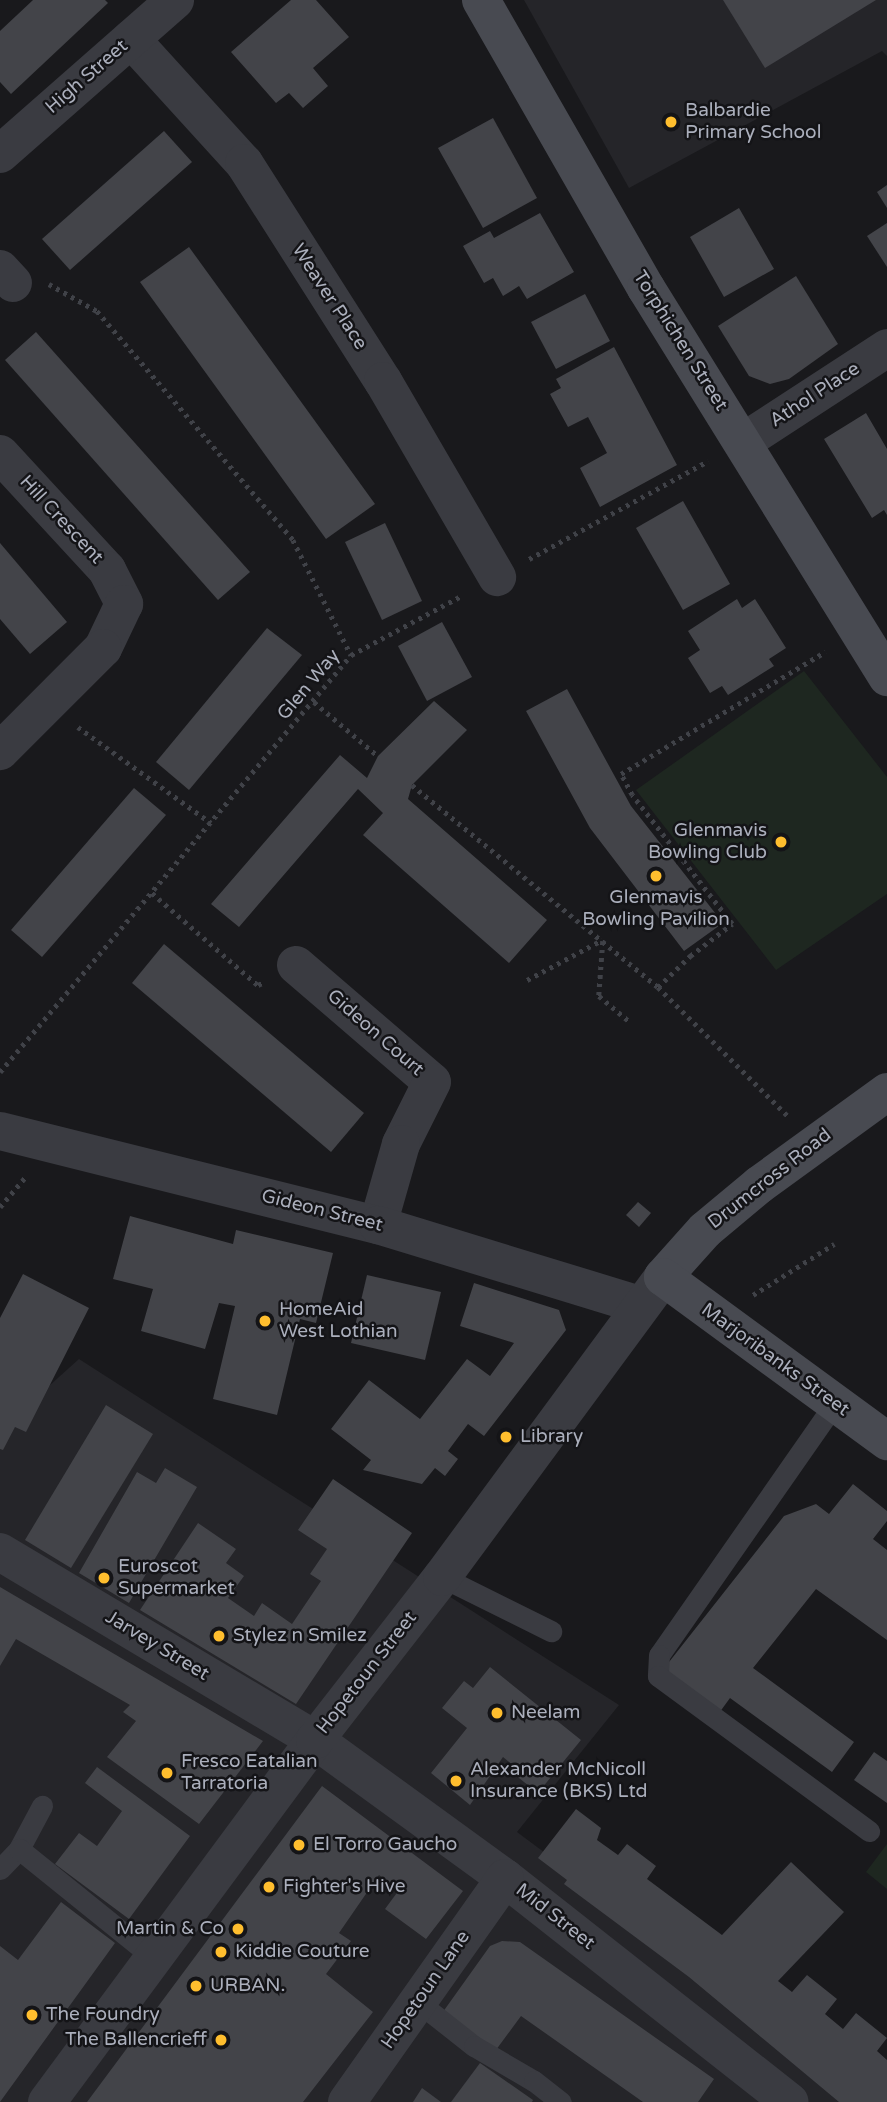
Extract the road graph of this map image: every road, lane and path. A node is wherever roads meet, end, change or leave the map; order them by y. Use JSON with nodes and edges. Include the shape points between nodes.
{"nodes":[{"id":1,"x":175,"y":0,"type":"edge"},
{"id":2,"x":481,"y":0,"type":"edge"},
{"id":3,"x":131,"y":38,"type":"junction"},
{"id":4,"x":0,"y":154,"type":"edge"},
{"id":5,"x":6,"y":276,"type":"edge"},
{"id":6,"x":887,"y":348,"type":"edge"},
{"id":7,"x":743,"y":442,"type":"junction"},
{"id":8,"x":0,"y":454,"type":"edge"},
{"id":9,"x":497,"y":577,"type":"junction"},
{"id":10,"x":859,"y":631,"type":"junction"},
{"id":11,"x":351,"y":655,"type":"junction"},
{"id":12,"x":887,"y":677,"type":"edge"},
{"id":13,"x":314,"y":702,"type":"junction"},
{"id":14,"x":47,"y":704,"type":"junction"},
{"id":15,"x":0,"y":751,"type":"edge"},
{"id":16,"x":378,"y":756,"type":"dead end"},
{"id":17,"x":412,"y":785,"type":"dead end"},
{"id":18,"x":211,"y":823,"type":"junction"},
{"id":19,"x":152,"y":893,"type":"junction"},
{"id":20,"x":603,"y":940,"type":"junction"},
{"id":21,"x":296,"y":965,"type":"joint"},
{"id":22,"x":527,"y":980,"type":"dead end"},
{"id":23,"x":658,"y":987,"type":"junction"},
{"id":24,"x":628,"y":1020,"type":"dead end"},
{"id":25,"x":0,"y":1072,"type":"edge"},
{"id":26,"x":887,"y":1092,"type":"edge"},
{"id":27,"x":0,"y":1131,"type":"edge"},
{"id":28,"x":815,"y":1142,"type":"junction"},
{"id":29,"x":378,"y":1225,"type":"junction"},
{"id":30,"x":834,"y":1244,"type":"dead end"},
{"id":31,"x":652,"y":1291,"type":"junction"},
{"id":32,"x":717,"y":1319,"type":"junction"},
{"id":33,"x":835,"y":1403,"type":"junction"},
{"id":34,"x":887,"y":1441,"type":"edge"},
{"id":35,"x":0,"y":1552,"type":"edge"},
{"id":36,"x":442,"y":1577,"type":"junction"},
{"id":37,"x":551,"y":1631,"type":"dead end"},
{"id":38,"x":315,"y":1740,"type":"junction"},
{"id":39,"x":42,"y":1806,"type":"dead end"},
{"id":40,"x":869,"y":1831,"type":"dead end"},
{"id":41,"x":19,"y":1849,"type":"junction"},
{"id":42,"x":0,"y":1869,"type":"edge"},
{"id":43,"x":505,"y":1878,"type":"junction"},
{"id":44,"x":154,"y":1958,"type":"junction"},
{"id":45,"x":418,"y":2002,"type":"junction"},
{"id":46,"x":47,"y":2102,"type":"edge"},
{"id":47,"x":347,"y":2102,"type":"edge"},
{"id":48,"x":561,"y":2102,"type":"edge"},
{"id":49,"x":790,"y":2102,"type":"edge"}],
"edges":[{"from":1,"to":3,"type":"street","name":"High Street"},
{"from":2,"to":7,"type":"main road","name":"Torphichen Street","via":[[646,288]]},
{"from":3,"to":4,"type":"street","name":"High Street"},
{"from":3,"to":9,"type":"street","name":"Weaver Place","via":[[244,163],[383,381]]},
{"from":5,"to":11,"type":"path","via":[[45,281],[97,311],[293,540]]},
{"from":6,"to":7,"type":"street","name":"Athol Place"},
{"from":7,"to":9,"type":"path","name":"Glen Way"},
{"from":7,"to":10,"type":"main road","name":"Torphichen Street"},
{"from":8,"to":14,"type":"street","name":"Hill Crescent","via":[[107,570],[124,604],[103,648]]},
{"from":9,"to":11,"type":"path","name":"Glen Way"},
{"from":10,"to":12,"type":"main road","name":"Torphichen Street"},
{"from":10,"to":23,"type":"path","via":[[621,774],[632,795],[732,925]]},
{"from":11,"to":13,"type":"path","name":"Glen Way"},
{"from":13,"to":16,"type":"path"},
{"from":13,"to":18,"type":"path","name":"Glen Way"},
{"from":14,"to":15,"type":"street","name":"Hill Crescent"},
{"from":14,"to":18,"type":"path"},
{"from":17,"to":20,"type":"path"},
{"from":18,"to":19,"type":"path","name":"Glen Way"},
{"from":19,"to":21,"type":"path","via":[[258,985]]},
{"from":19,"to":25,"type":"path","name":"Glen Way"},
{"from":20,"to":22,"type":"path"},
{"from":20,"to":23,"type":"path"},
{"from":20,"to":24,"type":"path","via":[[598,996]]},
{"from":21,"to":29,"type":"street","name":"Gideon Court","via":[[432,1082],[401,1144]]},
{"from":23,"to":28,"type":"path"},
{"from":26,"to":28,"type":"main road","name":"Drumcross Road"},
{"from":27,"to":29,"type":"street","name":"Gideon Street"},
{"from":28,"to":31,"type":"main road","name":"Drumcross Road","via":[[705,1230]]},
{"from":29,"to":31,"type":"street","name":"Gideon Street"},
{"from":30,"to":32,"type":"path"},
{"from":31,"to":32,"type":"main road","name":"Marjoribanks Street"},
{"from":31,"to":36,"type":"street","name":"Hopetoun Street"},
{"from":32,"to":33,"type":"main road","name":"Marjoribanks Street"},
{"from":33,"to":34,"type":"main road","name":"Marjoribanks Street"},
{"from":33,"to":40,"type":"lane","via":[[659,1655],[658,1676]]},
{"from":35,"to":38,"type":"street","name":"Jarvey Street"},
{"from":36,"to":37,"type":"lane"},
{"from":36,"to":38,"type":"street","name":"Hopetoun Street"},
{"from":38,"to":43,"type":"street","name":"Mid Street"},
{"from":38,"to":44,"type":"street","name":"Hopetoun Street"},
{"from":39,"to":41,"type":"lane"},
{"from":41,"to":42,"type":"lane"},
{"from":41,"to":44,"type":"lane"},
{"from":43,"to":45,"type":"street","name":"Hopetoun Lane"},
{"from":43,"to":49,"type":"street","name":"Mid Street"},
{"from":44,"to":46,"type":"street","name":"Hopetoun Street"},
{"from":45,"to":47,"type":"street","name":"Hopetoun Lane"},
{"from":45,"to":48,"type":"lane","via":[[474,2046]]}]}
